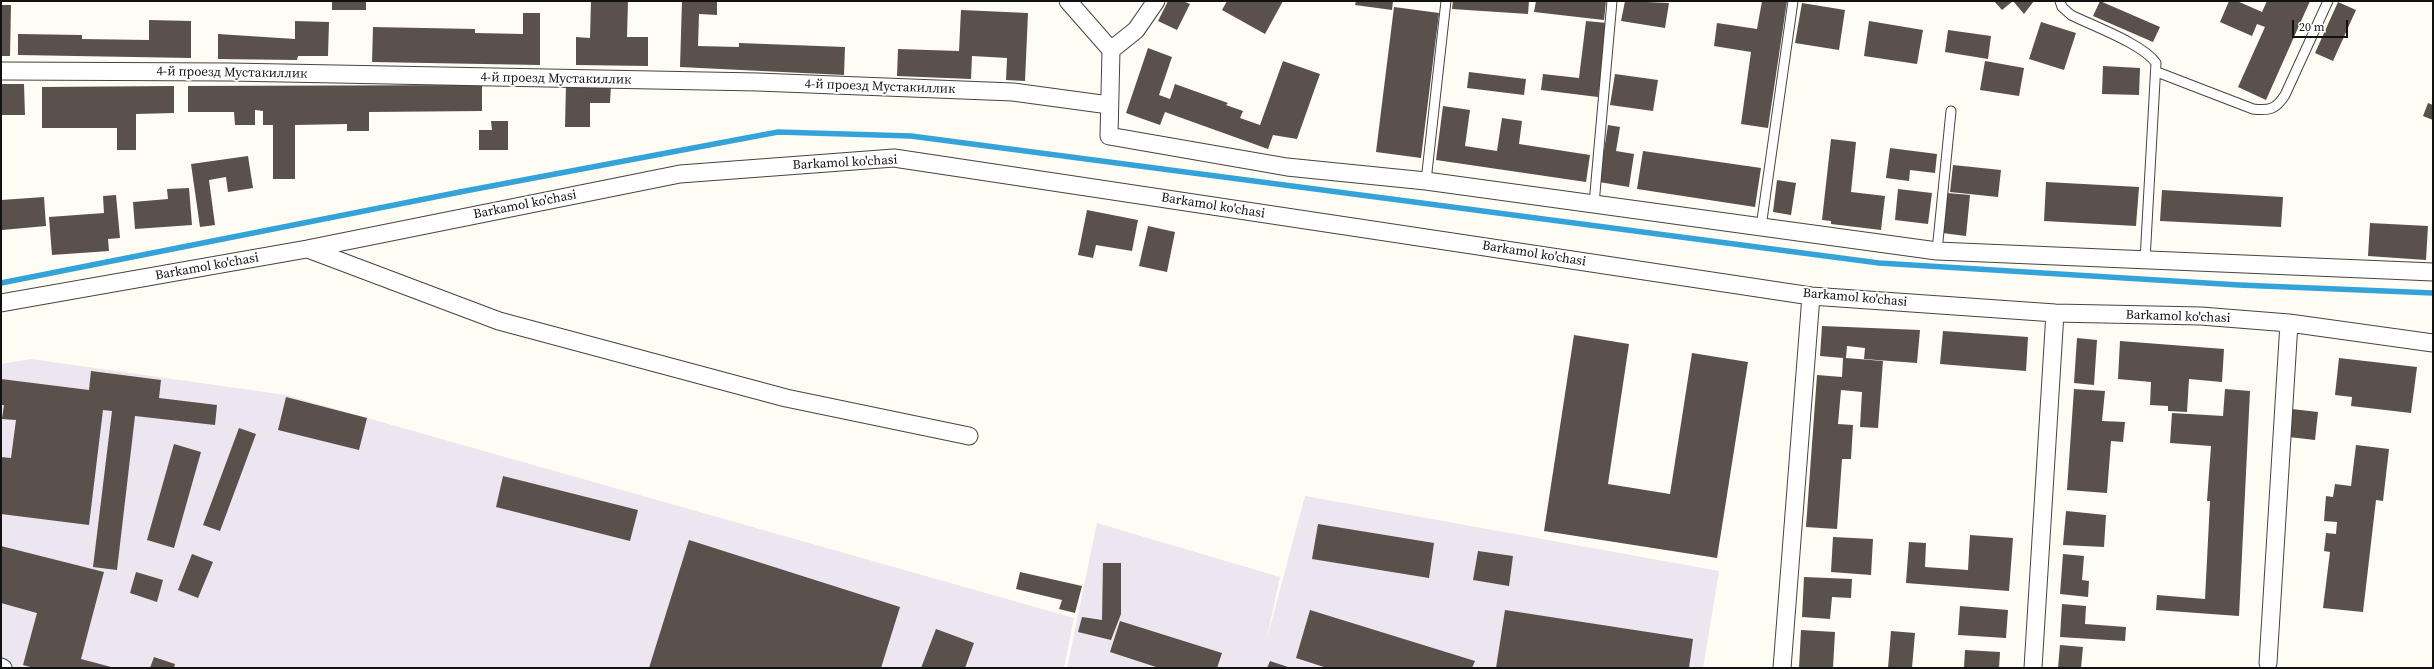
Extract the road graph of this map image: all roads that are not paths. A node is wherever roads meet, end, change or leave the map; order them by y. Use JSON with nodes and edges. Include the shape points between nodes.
{"nodes":[{"id":1,"x":1068,"y":1,"type":"edge"},
{"id":2,"x":1156,"y":1,"type":"edge"},
{"id":3,"x":1446,"y":1,"type":"edge"},
{"id":4,"x":1612,"y":1,"type":"edge"},
{"id":5,"x":1793,"y":1,"type":"edge"},
{"id":6,"x":2060,"y":1,"type":"edge"},
{"id":7,"x":2328,"y":1,"type":"edge"},
{"id":8,"x":1111,"y":50,"type":"junction"},
{"id":9,"x":1,"y":71,"type":"edge"},
{"id":10,"x":2157,"y":72,"type":"junction"},
{"id":11,"x":1110,"y":105,"type":"junction"},
{"id":12,"x":1951,"y":110,"type":"dead end"},
{"id":13,"x":1426,"y":181,"type":"junction"},
{"id":14,"x":1594,"y":204,"type":"junction"},
{"id":15,"x":1761,"y":227,"type":"junction"},
{"id":16,"x":308,"y":249,"type":"junction"},
{"id":17,"x":1937,"y":250,"type":"junction"},
{"id":18,"x":2145,"y":260,"type":"junction"},
{"id":19,"x":2433,"y":272,"type":"edge"},
{"id":20,"x":1812,"y":296,"type":"junction"},
{"id":21,"x":1,"y":303,"type":"edge"},
{"id":22,"x":2055,"y":313,"type":"junction"},
{"id":23,"x":2289,"y":324,"type":"junction"},
{"id":24,"x":2433,"y":343,"type":"edge"},
{"id":25,"x":968,"y":436,"type":"dead end"},
{"id":26,"x":2268,"y":662,"type":"dead end"},
{"id":27,"x":1782,"y":668,"type":"edge"},
{"id":28,"x":2033,"y":668,"type":"edge"}],
"edges":[{"from":1,"to":8,"type":"street"},
{"from":2,"to":8,"type":"street","via":[[1136,30]]},
{"from":3,"to":13,"type":"lane"},
{"from":4,"to":14,"type":"lane"},
{"from":5,"to":15,"type":"lane"},
{"from":6,"to":10,"type":"lane","via":[[2062,7],[2071,15],[2150,55],[2156,63]]},
{"from":7,"to":10,"type":"lane","via":[[2285,95],[2278,106],[2269,111],[2253,109]]},
{"from":8,"to":11,"type":"street"},
{"from":9,"to":11,"type":"street","name":"4-й проезд Мустакиллик","via":[[230,72],[758,82],[1013,92]]},
{"from":10,"to":18,"type":"lane"},
{"from":11,"to":13,"type":"street","via":[[1109,136],[1287,167]]},
{"from":12,"to":17,"type":"lane"},
{"from":13,"to":14,"type":"street"},
{"from":14,"to":15,"type":"street"},
{"from":15,"to":17,"type":"street"},
{"from":16,"to":20,"type":"street","name":"Barkamol ko'chasi","via":[[680,174],[894,158]]},
{"from":16,"to":21,"type":"street","name":"Barkamol ko'chasi"},
{"from":16,"to":25,"type":"street","via":[[499,321],[786,398]]},
{"from":17,"to":18,"type":"street"},
{"from":18,"to":19,"type":"street"},
{"from":20,"to":22,"type":"street","name":"Barkamol ko'chasi"},
{"from":20,"to":27,"type":"street"},
{"from":22,"to":23,"type":"street","name":"Barkamol ko'chasi","via":[[2201,316]]},
{"from":22,"to":28,"type":"street"},
{"from":23,"to":24,"type":"street","name":"Barkamol ko'chasi"},
{"from":23,"to":26,"type":"street"}]}
